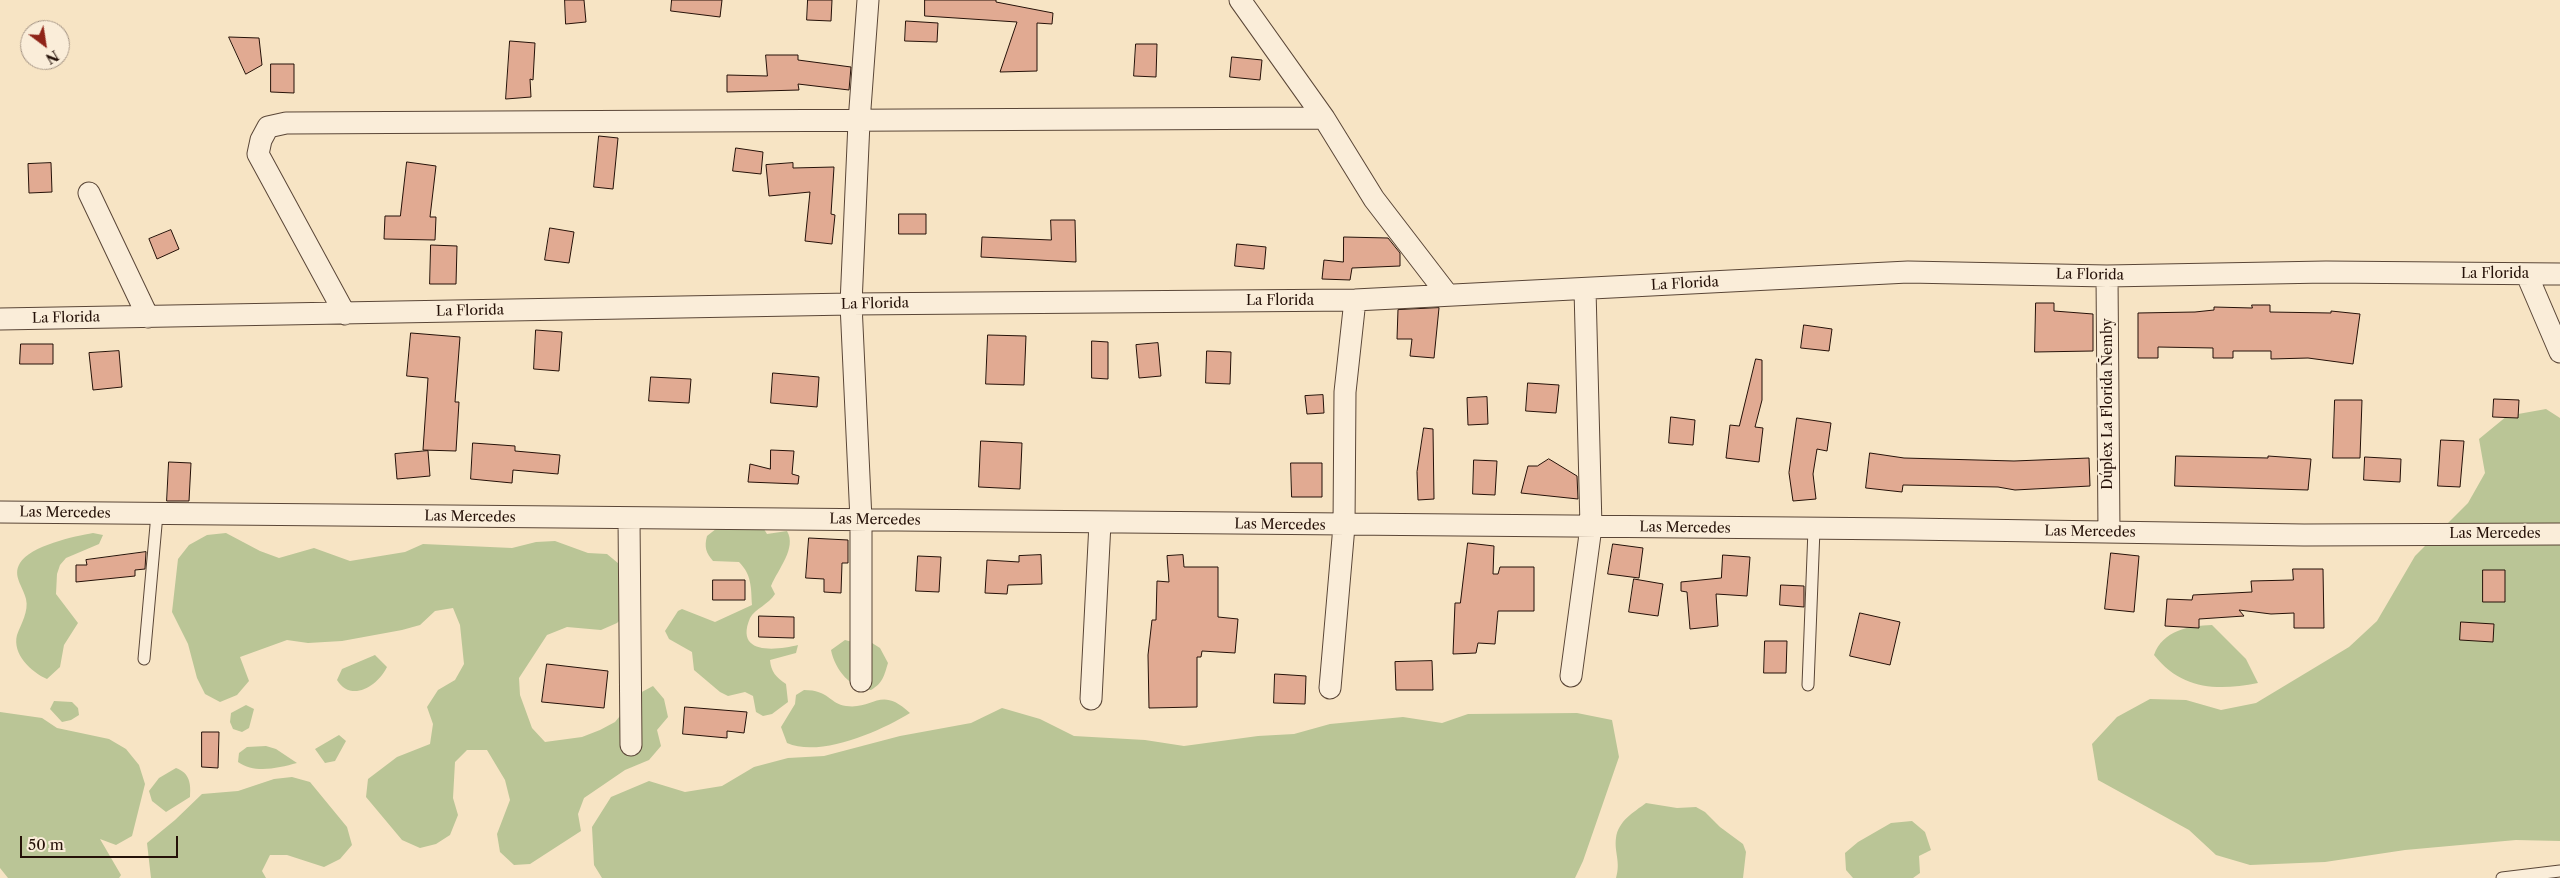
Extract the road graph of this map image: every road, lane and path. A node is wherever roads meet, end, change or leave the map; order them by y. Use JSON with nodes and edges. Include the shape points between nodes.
{"nodes":[{"id":1,"x":868,"y":0,"type":"edge"},
{"id":2,"x":1240,"y":0,"type":"edge"},
{"id":3,"x":1324,"y":118,"type":"junction"},
{"id":4,"x":860,"y":122,"type":"junction"},
{"id":5,"x":89,"y":193,"type":"dead end"},
{"id":6,"x":2560,"y":274,"type":"edge"},
{"id":7,"x":2526,"y":275,"type":"junction"},
{"id":8,"x":2107,"y":276,"type":"junction"},
{"id":9,"x":1585,"y":289,"type":"junction"},
{"id":10,"x":1447,"y":294,"type":"junction"},
{"id":11,"x":1355,"y":300,"type":"junction"},
{"id":12,"x":851,"y":304,"type":"junction"},
{"id":13,"x":345,"y":314,"type":"junction"},
{"id":14,"x":148,"y":317,"type":"junction"},
{"id":15,"x":0,"y":319,"type":"edge"},
{"id":16,"x":2560,"y":352,"type":"edge"},
{"id":17,"x":0,"y":512,"type":"edge"},
{"id":18,"x":157,"y":514,"type":"junction"},
{"id":19,"x":628,"y":518,"type":"junction"},
{"id":20,"x":862,"y":520,"type":"junction"},
{"id":21,"x":1100,"y":523,"type":"junction"},
{"id":22,"x":1344,"y":526,"type":"junction"},
{"id":23,"x":1590,"y":527,"type":"junction"},
{"id":24,"x":1814,"y":529,"type":"junction"},
{"id":25,"x":2110,"y":532,"type":"junction"},
{"id":26,"x":2560,"y":534,"type":"edge"},
{"id":27,"x":144,"y":660,"type":"dead end"},
{"id":28,"x":1571,"y":676,"type":"dead end"},
{"id":29,"x":861,"y":681,"type":"dead end"},
{"id":30,"x":1808,"y":685,"type":"dead end"},
{"id":31,"x":1330,"y":688,"type":"dead end"},
{"id":32,"x":1091,"y":699,"type":"dead end"},
{"id":33,"x":631,"y":745,"type":"dead end"},
{"id":34,"x":2560,"y":871,"type":"edge"},
{"id":35,"x":2502,"y":878,"type":"edge"}],
"edges":[{"from":1,"to":4,"type":"street"},
{"from":2,"to":3,"type":"street"},
{"from":3,"to":4,"type":"street"},
{"from":3,"to":10,"type":"street","via":[[1374,199]]},
{"from":4,"to":12,"type":"street"},
{"from":4,"to":13,"type":"street","via":[[296,123],[268,127],[258,154]]},
{"from":5,"to":14,"type":"street"},
{"from":6,"to":7,"type":"street","name":"La Florida"},
{"from":7,"to":8,"type":"street","name":"La Florida","via":[[2326,272]]},
{"from":7,"to":16,"type":"street"},
{"from":8,"to":9,"type":"street","name":"La Florida","via":[[1908,272]]},
{"from":8,"to":25,"type":"street","name":"Dúplex La Florida Ñemby"},
{"from":9,"to":10,"type":"street","name":"La Florida"},
{"from":9,"to":23,"type":"street"},
{"from":10,"to":11,"type":"street","name":"La Florida"},
{"from":11,"to":12,"type":"street","name":"La Florida"},
{"from":11,"to":22,"type":"street","via":[[1345,392]]},
{"from":12,"to":13,"type":"street","name":"La Florida"},
{"from":12,"to":20,"type":"street"},
{"from":13,"to":14,"type":"street","name":"La Florida"},
{"from":14,"to":15,"type":"street","name":"La Florida"},
{"from":17,"to":18,"type":"street","name":"Las Mercedes"},
{"from":18,"to":19,"type":"street","name":"Las Mercedes"},
{"from":18,"to":27,"type":"lane"},
{"from":19,"to":20,"type":"street","name":"Las Mercedes"},
{"from":19,"to":33,"type":"street"},
{"from":20,"to":21,"type":"street","name":"Las Mercedes"},
{"from":20,"to":29,"type":"street"},
{"from":21,"to":22,"type":"street","name":"Las Mercedes"},
{"from":21,"to":32,"type":"street"},
{"from":22,"to":23,"type":"street","name":"Las Mercedes"},
{"from":22,"to":31,"type":"street"},
{"from":23,"to":24,"type":"street","name":"Las Mercedes"},
{"from":23,"to":28,"type":"street"},
{"from":24,"to":25,"type":"street","name":"Las Mercedes"},
{"from":24,"to":30,"type":"lane"},
{"from":25,"to":26,"type":"street","name":"Las Mercedes"},
{"from":34,"to":35,"type":"lane"}]}
